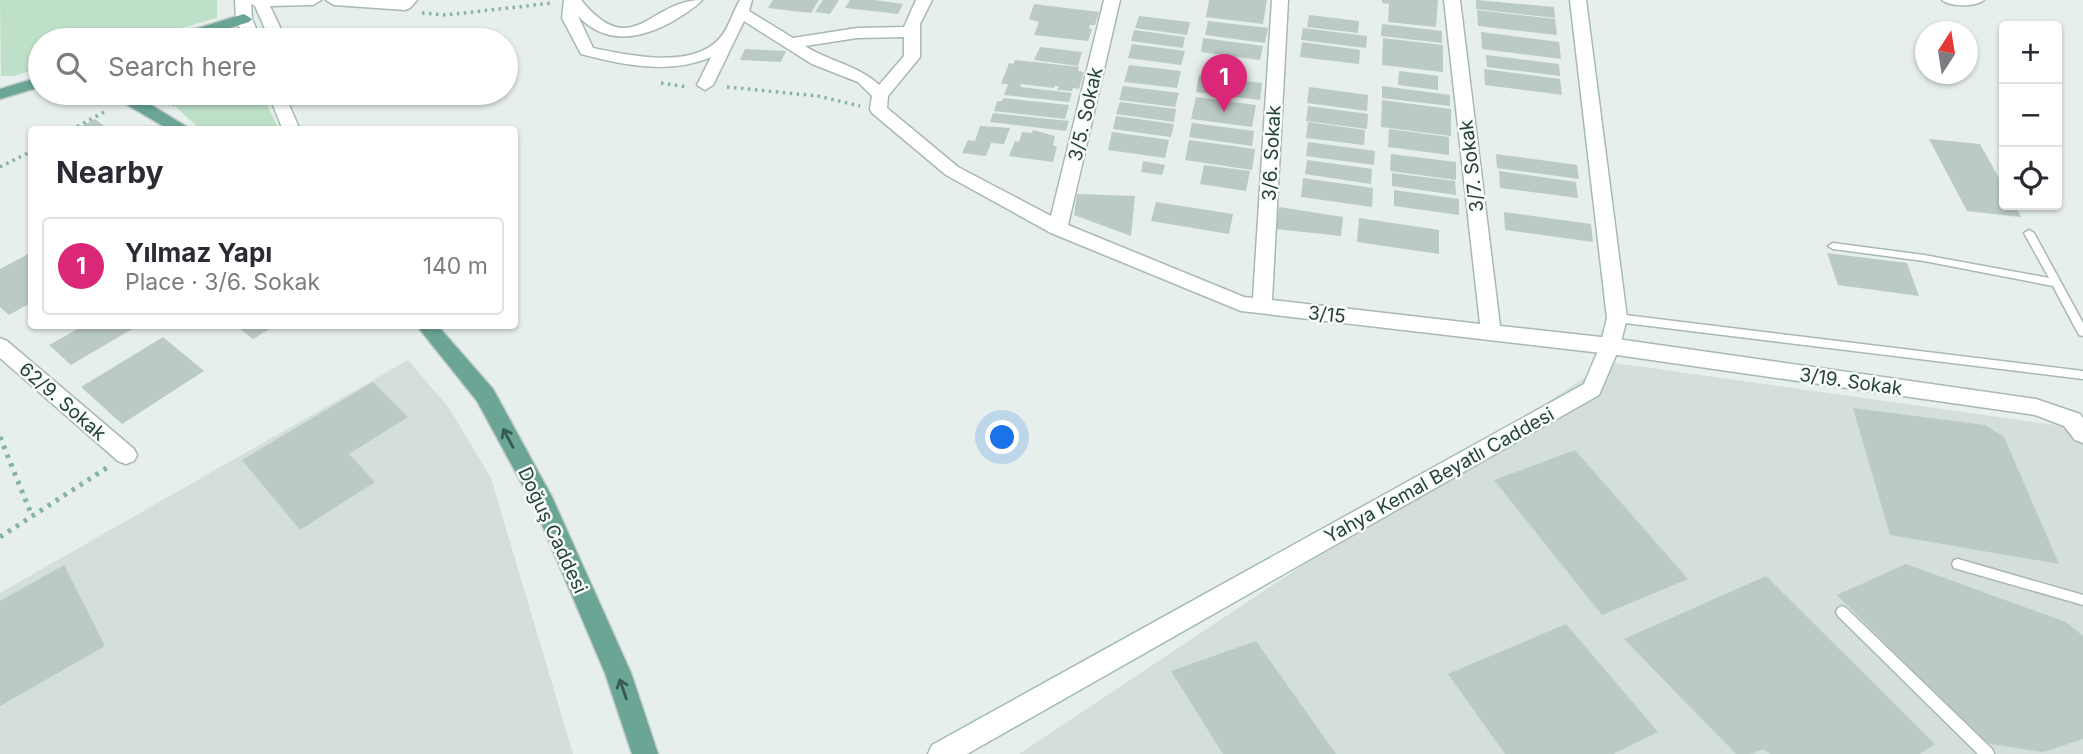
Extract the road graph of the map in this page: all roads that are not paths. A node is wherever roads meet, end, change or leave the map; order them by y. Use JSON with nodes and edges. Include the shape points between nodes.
{"nodes":[{"id":1,"x":243,"y":0,"type":"edge"},
{"id":2,"x":313,"y":0,"type":"edge"},
{"id":3,"x":334,"y":0,"type":"edge"},
{"id":4,"x":572,"y":0,"type":"edge"},
{"id":5,"x":694,"y":0,"type":"edge"},
{"id":6,"x":924,"y":0,"type":"edge"},
{"id":7,"x":1112,"y":0,"type":"edge"},
{"id":8,"x":1280,"y":0,"type":"edge"},
{"id":9,"x":1452,"y":0,"type":"edge"},
{"id":10,"x":1578,"y":0,"type":"edge"},
{"id":11,"x":1950,"y":0,"type":"edge"},
{"id":12,"x":1976,"y":0,"type":"edge"},
{"id":13,"x":257,"y":1,"type":"edge"},
{"id":14,"x":407,"y":3,"type":"edge"},
{"id":15,"x":743,"y":6,"type":"edge"},
{"id":16,"x":244,"y":19,"type":"junction"},
{"id":17,"x":214,"y":28,"type":"edge"},
{"id":18,"x":248,"y":28,"type":"edge"},
{"id":19,"x":272,"y":28,"type":"edge"},
{"id":20,"x":913,"y":28,"type":"junction"},
{"id":21,"x":724,"y":43,"type":"junction"},
{"id":22,"x":790,"y":43,"type":"junction"},
{"id":23,"x":28,"y":85,"type":"edge"},
{"id":24,"x":705,"y":85,"type":"road end"},
{"id":25,"x":5,"y":90,"type":"edge"},
{"id":26,"x":28,"y":90,"type":"edge"},
{"id":27,"x":879,"y":102,"type":"junction"},
{"id":28,"x":140,"y":105,"type":"edge"},
{"id":29,"x":281,"y":105,"type":"edge"},
{"id":30,"x":0,"y":110,"type":"edge"},
{"id":31,"x":177,"y":126,"type":"edge"},
{"id":32,"x":290,"y":126,"type":"edge"},
{"id":33,"x":1058,"y":228,"type":"junction"},
{"id":34,"x":2029,"y":233,"type":"dead end"},
{"id":35,"x":1833,"y":246,"type":"dead end"},
{"id":36,"x":2056,"y":283,"type":"junction"},
{"id":37,"x":1262,"y":307,"type":"junction"},
{"id":38,"x":1617,"y":318,"type":"junction"},
{"id":39,"x":430,"y":329,"type":"edge"},
{"id":40,"x":1491,"y":332,"type":"junction"},
{"id":41,"x":2083,"y":332,"type":"edge"},
{"id":42,"x":0,"y":346,"type":"edge"},
{"id":43,"x":1610,"y":346,"type":"junction"},
{"id":44,"x":2083,"y":375,"type":"edge"},
{"id":45,"x":2083,"y":434,"type":"edge"},
{"id":46,"x":126,"y":455,"type":"road end"},
{"id":47,"x":1958,"y":564,"type":"dead end"},
{"id":48,"x":2083,"y":600,"type":"edge"},
{"id":49,"x":1842,"y":612,"type":"dead end"},
{"id":50,"x":645,"y":754,"type":"edge"},
{"id":51,"x":941,"y":754,"type":"edge"},
{"id":52,"x":1987,"y":754,"type":"edge"}],
"edges":[{"from":1,"to":16,"type":"street"},
{"from":2,"to":13,"type":"street"},
{"from":3,"to":14,"type":"street"},
{"from":4,"to":5,"type":"street","via":[[607,30],[630,32]]},
{"from":4,"to":21,"type":"street","via":[[570,18],[586,51],[668,61],[698,57]]},
{"from":6,"to":20,"type":"street"},
{"from":7,"to":33,"type":"street","name":"3/5. Sokak"},
{"from":8,"to":37,"type":"street","name":"3/6. Sokak"},
{"from":9,"to":40,"type":"street","name":"3/7. Sokak"},
{"from":10,"to":38,"type":"street","name":"Yahya Kemal Beyatlı Caddesi"},
{"from":11,"to":12,"type":"street"},
{"from":13,"to":19,"type":"street"},
{"from":15,"to":21,"type":"street"},
{"from":15,"to":22,"type":"street","name":"3/15"},
{"from":16,"to":17,"type":"main road"},
{"from":16,"to":18,"type":"street"},
{"from":20,"to":22,"type":"street"},
{"from":20,"to":27,"type":"street","via":[[912,57]]},
{"from":21,"to":24,"type":"street"},
{"from":22,"to":27,"type":"street","name":"3/15","via":[[818,61],[864,79]]},
{"from":23,"to":25,"type":"main road"},
{"from":25,"to":26,"type":"main road"},
{"from":25,"to":30,"type":"main road","via":[[16,101]]},
{"from":27,"to":33,"type":"street","name":"3/15","via":[[951,171]]},
{"from":28,"to":31,"type":"main road"},
{"from":29,"to":32,"type":"street"},
{"from":33,"to":37,"type":"street","name":"3/15","via":[[1241,304]]},
{"from":34,"to":36,"type":"lane"},
{"from":35,"to":36,"type":"lane"},
{"from":36,"to":41,"type":"lane"},
{"from":37,"to":40,"type":"street","name":"3/15"},
{"from":38,"to":43,"type":"street","name":"Yahya Kemal Beyatlı Caddesi"},
{"from":38,"to":44,"type":"lane"},
{"from":50,"to":39,"type":"main road","name":"Doğuş Caddesi","one_way":true,"via":[[618,673],[544,504],[485,395]]},
{"from":40,"to":43,"type":"street","name":"3/15"},
{"from":42,"to":46,"type":"street","name":"62/9. Sokak"},
{"from":43,"to":45,"type":"street","name":"3/19. Sokak","via":[[2036,407],[2072,420]]},
{"from":43,"to":51,"type":"street","name":"Yahya Kemal Beyatlı Caddesi","via":[[1592,389]]},
{"from":47,"to":48,"type":"lane"},
{"from":49,"to":52,"type":"lane"}]}
